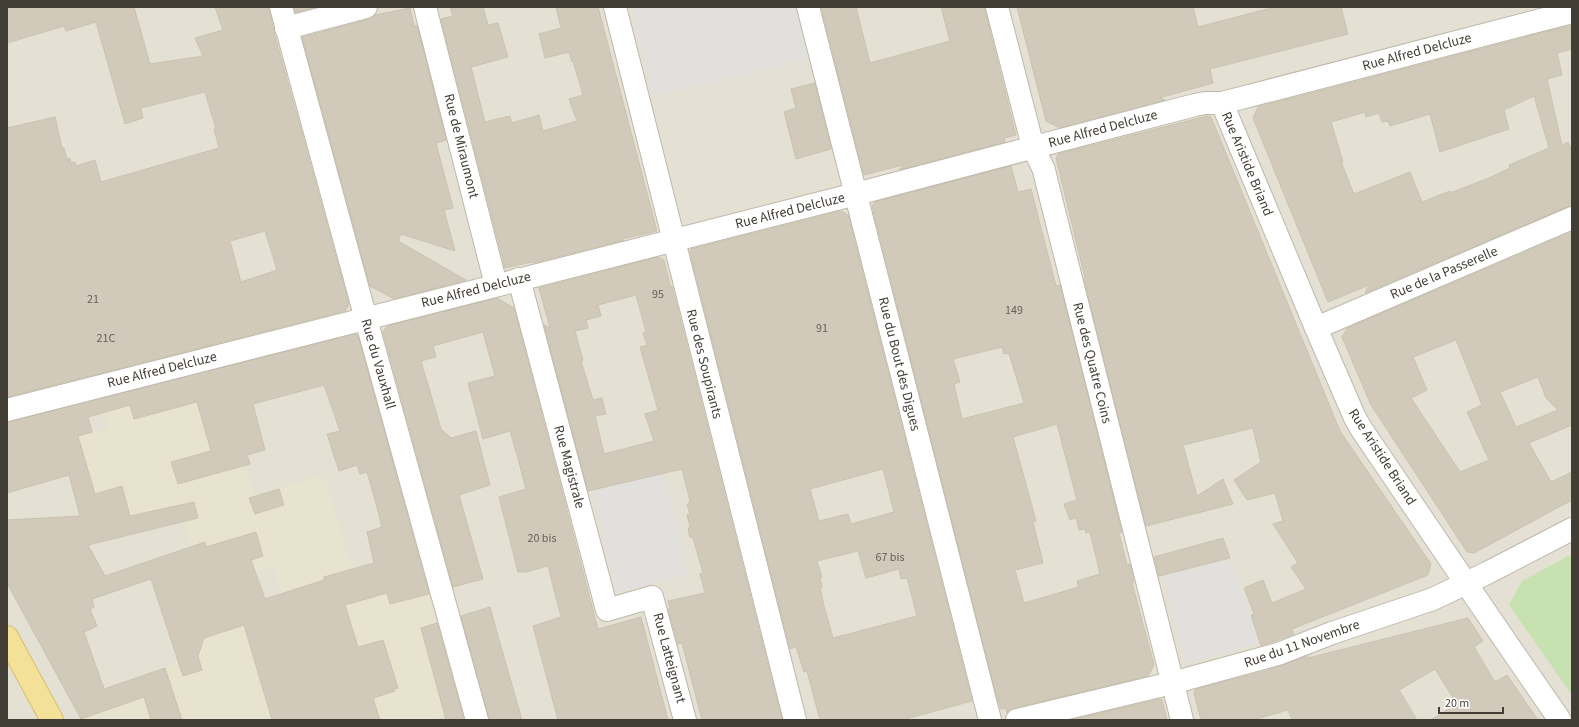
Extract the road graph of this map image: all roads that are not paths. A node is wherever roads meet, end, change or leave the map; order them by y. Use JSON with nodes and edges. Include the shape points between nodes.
{"nodes":[{"id":1,"x":281,"y":7,"type":"edge"},
{"id":2,"x":366,"y":7,"type":"edge"},
{"id":3,"x":425,"y":7,"type":"edge"},
{"id":4,"x":615,"y":7,"type":"edge"},
{"id":5,"x":808,"y":7,"type":"edge"},
{"id":6,"x":997,"y":7,"type":"edge"},
{"id":7,"x":1572,"y":12,"type":"edge"},
{"id":8,"x":286,"y":28,"type":"junction"},
{"id":9,"x":1222,"y":103,"type":"junction"},
{"id":10,"x":1033,"y":147,"type":"junction"},
{"id":11,"x":856,"y":194,"type":"junction"},
{"id":12,"x":1572,"y":218,"type":"edge"},
{"id":13,"x":673,"y":241,"type":"junction"},
{"id":14,"x":519,"y":279,"type":"junction"},
{"id":15,"x":496,"y":285,"type":"junction"},
{"id":16,"x":366,"y":319,"type":"junction"},
{"id":17,"x":1316,"y":328,"type":"junction"},
{"id":18,"x":7,"y":410,"type":"edge"},
{"id":19,"x":1572,"y":529,"type":"edge"},
{"id":20,"x":1466,"y":584,"type":"junction"},
{"id":21,"x":652,"y":597,"type":"joint"},
{"id":22,"x":7,"y":637,"type":"edge"},
{"id":23,"x":7,"y":666,"type":"edge"},
{"id":24,"x":1172,"y":683,"type":"junction"},
{"id":25,"x":36,"y":720,"type":"edge"},
{"id":26,"x":52,"y":720,"type":"edge"},
{"id":27,"x":477,"y":720,"type":"edge"},
{"id":28,"x":685,"y":720,"type":"edge"},
{"id":29,"x":795,"y":720,"type":"edge"},
{"id":30,"x":990,"y":720,"type":"edge"},
{"id":31,"x":1017,"y":720,"type":"edge"},
{"id":32,"x":1182,"y":720,"type":"edge"},
{"id":33,"x":1560,"y":720,"type":"edge"}],
"edges":[{"from":1,"to":8,"type":"street","name":"Rue du Vauxhall"},
{"from":2,"to":8,"type":"street"},
{"from":3,"to":15,"type":"street","name":"Rue de Miraumont"},
{"from":4,"to":13,"type":"street","name":"Rue des Soupirants"},
{"from":5,"to":11,"type":"street","name":"Rue du Bout des Digues"},
{"from":6,"to":10,"type":"street","name":"Rue des Quatre Coins"},
{"from":7,"to":9,"type":"street","name":"Rue Alfred Delcluze"},
{"from":8,"to":16,"type":"street","name":"Rue du Vauxhall"},
{"from":9,"to":10,"type":"street","name":"Rue Alfred Delcluze","via":[[1195,104]]},
{"from":9,"to":17,"type":"street","name":"Rue Aristide Briand"},
{"from":10,"to":11,"type":"street","name":"Rue Alfred Delcluze"},
{"from":10,"to":24,"type":"street","name":"Rue des Quatre Coins","via":[[1045,176]]},
{"from":11,"to":13,"type":"street","name":"Rue Alfred Delcluze"},
{"from":11,"to":30,"type":"street","name":"Rue du Bout des Digues"},
{"from":12,"to":17,"type":"street","name":"Rue de la Passerelle"},
{"from":13,"to":14,"type":"street","name":"Rue Alfred Delcluze"},
{"from":13,"to":29,"type":"street","name":"Rue des Soupirants"},
{"from":14,"to":15,"type":"street","name":"Rue Alfred Delcluze"},
{"from":14,"to":21,"type":"street","name":"Rue Magistrale","via":[[606,610]]},
{"from":15,"to":16,"type":"street","name":"Rue Alfred Delcluze"},
{"from":16,"to":18,"type":"street","name":"Rue Alfred Delcluze"},
{"from":16,"to":27,"type":"street","name":"Rue du Vauxhall"},
{"from":17,"to":20,"type":"street","name":"Rue Aristide Briand","via":[[1349,407],[1362,430]]},
{"from":19,"to":20,"type":"street","name":"Rue du 11 Novembre"},
{"from":20,"to":24,"type":"street","name":"Rue du 11 Novembre","via":[[1418,605],[1278,654]]},
{"from":20,"to":33,"type":"street","name":"Rue Aristide Briand"},
{"from":21,"to":28,"type":"street","name":"Rue Latteignant"},
{"from":22,"to":26,"type":"main road"},
{"from":23,"to":25,"type":"main road"},
{"from":24,"to":31,"type":"street","name":"Rue du 11 Novembre"},
{"from":24,"to":32,"type":"street","name":"Rue des Quatre Coins"}]}
